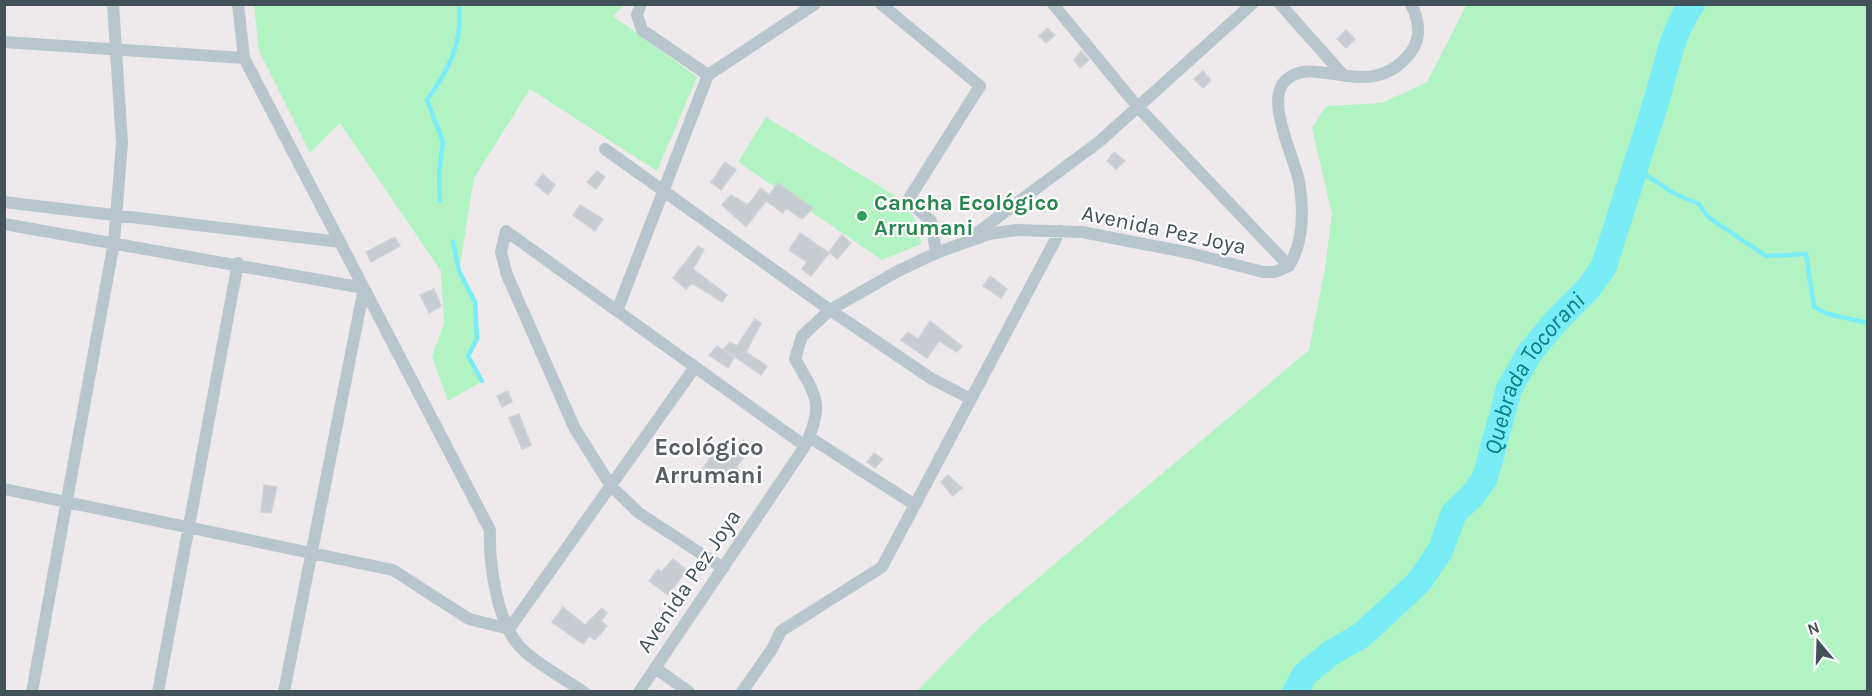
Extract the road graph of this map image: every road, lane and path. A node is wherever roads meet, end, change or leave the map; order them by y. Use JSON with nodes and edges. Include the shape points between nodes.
{"nodes":[{"id":1,"x":113,"y":4,"type":"edge"},
{"id":2,"x":238,"y":4,"type":"edge"},
{"id":3,"x":641,"y":4,"type":"edge"},
{"id":4,"x":815,"y":4,"type":"edge"},
{"id":5,"x":881,"y":4,"type":"edge"},
{"id":6,"x":1053,"y":4,"type":"edge"},
{"id":7,"x":1252,"y":4,"type":"edge"},
{"id":8,"x":1280,"y":4,"type":"edge"},
{"id":9,"x":1411,"y":4,"type":"edge"},
{"id":10,"x":4,"y":42,"type":"edge"},
{"id":11,"x":116,"y":48,"type":"junction"},
{"id":12,"x":244,"y":58,"type":"junction"},
{"id":13,"x":708,"y":75,"type":"junction"},
{"id":14,"x":1344,"y":76,"type":"junction"},
{"id":15,"x":1137,"y":106,"type":"junction"},
{"id":16,"x":605,"y":149,"type":"dead end"},
{"id":17,"x":664,"y":191,"type":"junction"},
{"id":18,"x":4,"y":202,"type":"edge"},
{"id":19,"x":116,"y":215,"type":"junction"},
{"id":20,"x":4,"y":224,"type":"edge"},
{"id":21,"x":1060,"y":231,"type":"junction"},
{"id":22,"x":966,"y":241,"type":"junction"},
{"id":23,"x":114,"y":242,"type":"junction"},
{"id":24,"x":340,"y":242,"type":"junction"},
{"id":25,"x":936,"y":253,"type":"junction"},
{"id":26,"x":237,"y":263,"type":"junction"},
{"id":27,"x":1289,"y":266,"type":"junction"},
{"id":28,"x":364,"y":288,"type":"junction"},
{"id":29,"x":830,"y":310,"type":"junction"},
{"id":30,"x":617,"y":311,"type":"junction"},
{"id":31,"x":695,"y":367,"type":"junction"},
{"id":32,"x":971,"y":399,"type":"junction"},
{"id":33,"x":807,"y":441,"type":"junction"},
{"id":34,"x":610,"y":486,"type":"junction"},
{"id":35,"x":4,"y":489,"type":"edge"},
{"id":36,"x":66,"y":502,"type":"junction"},
{"id":37,"x":915,"y":505,"type":"junction"},
{"id":38,"x":190,"y":528,"type":"junction"},
{"id":39,"x":312,"y":553,"type":"junction"},
{"id":40,"x":723,"y":568,"type":"junction"},
{"id":41,"x":509,"y":629,"type":"junction"},
{"id":42,"x":655,"y":668,"type":"junction"},
{"id":43,"x":32,"y":692,"type":"edge"},
{"id":44,"x":158,"y":692,"type":"edge"},
{"id":45,"x":284,"y":692,"type":"edge"},
{"id":46,"x":584,"y":692,"type":"edge"},
{"id":47,"x":639,"y":692,"type":"edge"},
{"id":48,"x":689,"y":692,"type":"edge"},
{"id":49,"x":742,"y":692,"type":"edge"}],
"edges":[{"from":1,"to":11,"type":"street"},
{"from":2,"to":12,"type":"street"},
{"from":3,"to":13,"type":"street","via":[[637,15],[642,30]]},
{"from":4,"to":13,"type":"street"},
{"from":5,"to":25,"type":"street","via":[[980,86],[908,200],[931,221]]},
{"from":6,"to":15,"type":"street"},
{"from":7,"to":15,"type":"street"},
{"from":8,"to":14,"type":"street"},
{"from":9,"to":14,"type":"street","via":[[1419,30],[1414,48],[1404,60],[1390,72],[1372,77]]},
{"from":10,"to":11,"type":"street"},
{"from":11,"to":12,"type":"street"},
{"from":11,"to":19,"type":"street","via":[[122,142]]},
{"from":12,"to":24,"type":"street"},
{"from":13,"to":17,"type":"street"},
{"from":14,"to":27,"type":"street","via":[[1293,73],[1282,83],[1277,100],[1299,182],[1302,212],[1301,236]]},
{"from":15,"to":22,"type":"street","via":[[1100,141]]},
{"from":15,"to":27,"type":"street"},
{"from":16,"to":17,"type":"street"},
{"from":17,"to":29,"type":"street"},
{"from":17,"to":30,"type":"street"},
{"from":18,"to":19,"type":"street"},
{"from":19,"to":23,"type":"street"},
{"from":19,"to":24,"type":"street"},
{"from":20,"to":23,"type":"street"},
{"from":21,"to":22,"type":"street","name":"Avenida Pez Joya","via":[[1016,230]]},
{"from":21,"to":27,"type":"street","name":"Avenida Pez Joya","via":[[1190,253],[1263,272]]},
{"from":21,"to":32,"type":"street"},
{"from":22,"to":25,"type":"street","name":"Avenida Pez Joya"},
{"from":23,"to":26,"type":"street"},
{"from":23,"to":36,"type":"street"},
{"from":24,"to":28,"type":"street"},
{"from":25,"to":29,"type":"street","name":"Avenida Pez Joya"},
{"from":26,"to":28,"type":"street"},
{"from":26,"to":38,"type":"street"},
{"from":28,"to":39,"type":"street"},
{"from":28,"to":41,"type":"street","via":[[490,530],[489,553],[496,591]]},
{"from":29,"to":32,"type":"street","via":[[932,379]]},
{"from":29,"to":33,"type":"street","name":"Avenida Pez Joya","via":[[802,336],[795,358],[816,396],[815,424]]},
{"from":30,"to":31,"type":"street"},
{"from":30,"to":34,"type":"street","via":[[506,231],[501,252],[507,275],[575,429]]},
{"from":31,"to":33,"type":"street"},
{"from":31,"to":34,"type":"street"},
{"from":32,"to":37,"type":"street"},
{"from":33,"to":37,"type":"street"},
{"from":33,"to":40,"type":"street","name":"Avenida Pez Joya"},
{"from":34,"to":40,"type":"street","via":[[639,513]]},
{"from":34,"to":41,"type":"street"},
{"from":35,"to":36,"type":"street"},
{"from":36,"to":38,"type":"street"},
{"from":36,"to":43,"type":"street"},
{"from":37,"to":49,"type":"street","via":[[882,567],[781,631]]},
{"from":38,"to":39,"type":"street"},
{"from":38,"to":44,"type":"street"},
{"from":39,"to":41,"type":"street","via":[[393,570],[469,619]]},
{"from":39,"to":45,"type":"street"},
{"from":40,"to":42,"type":"street","name":"Avenida Pez Joya"},
{"from":41,"to":46,"type":"street","via":[[516,644]]},
{"from":42,"to":47,"type":"street","name":"Avenida Pez Joya"},
{"from":42,"to":48,"type":"street"}]}
